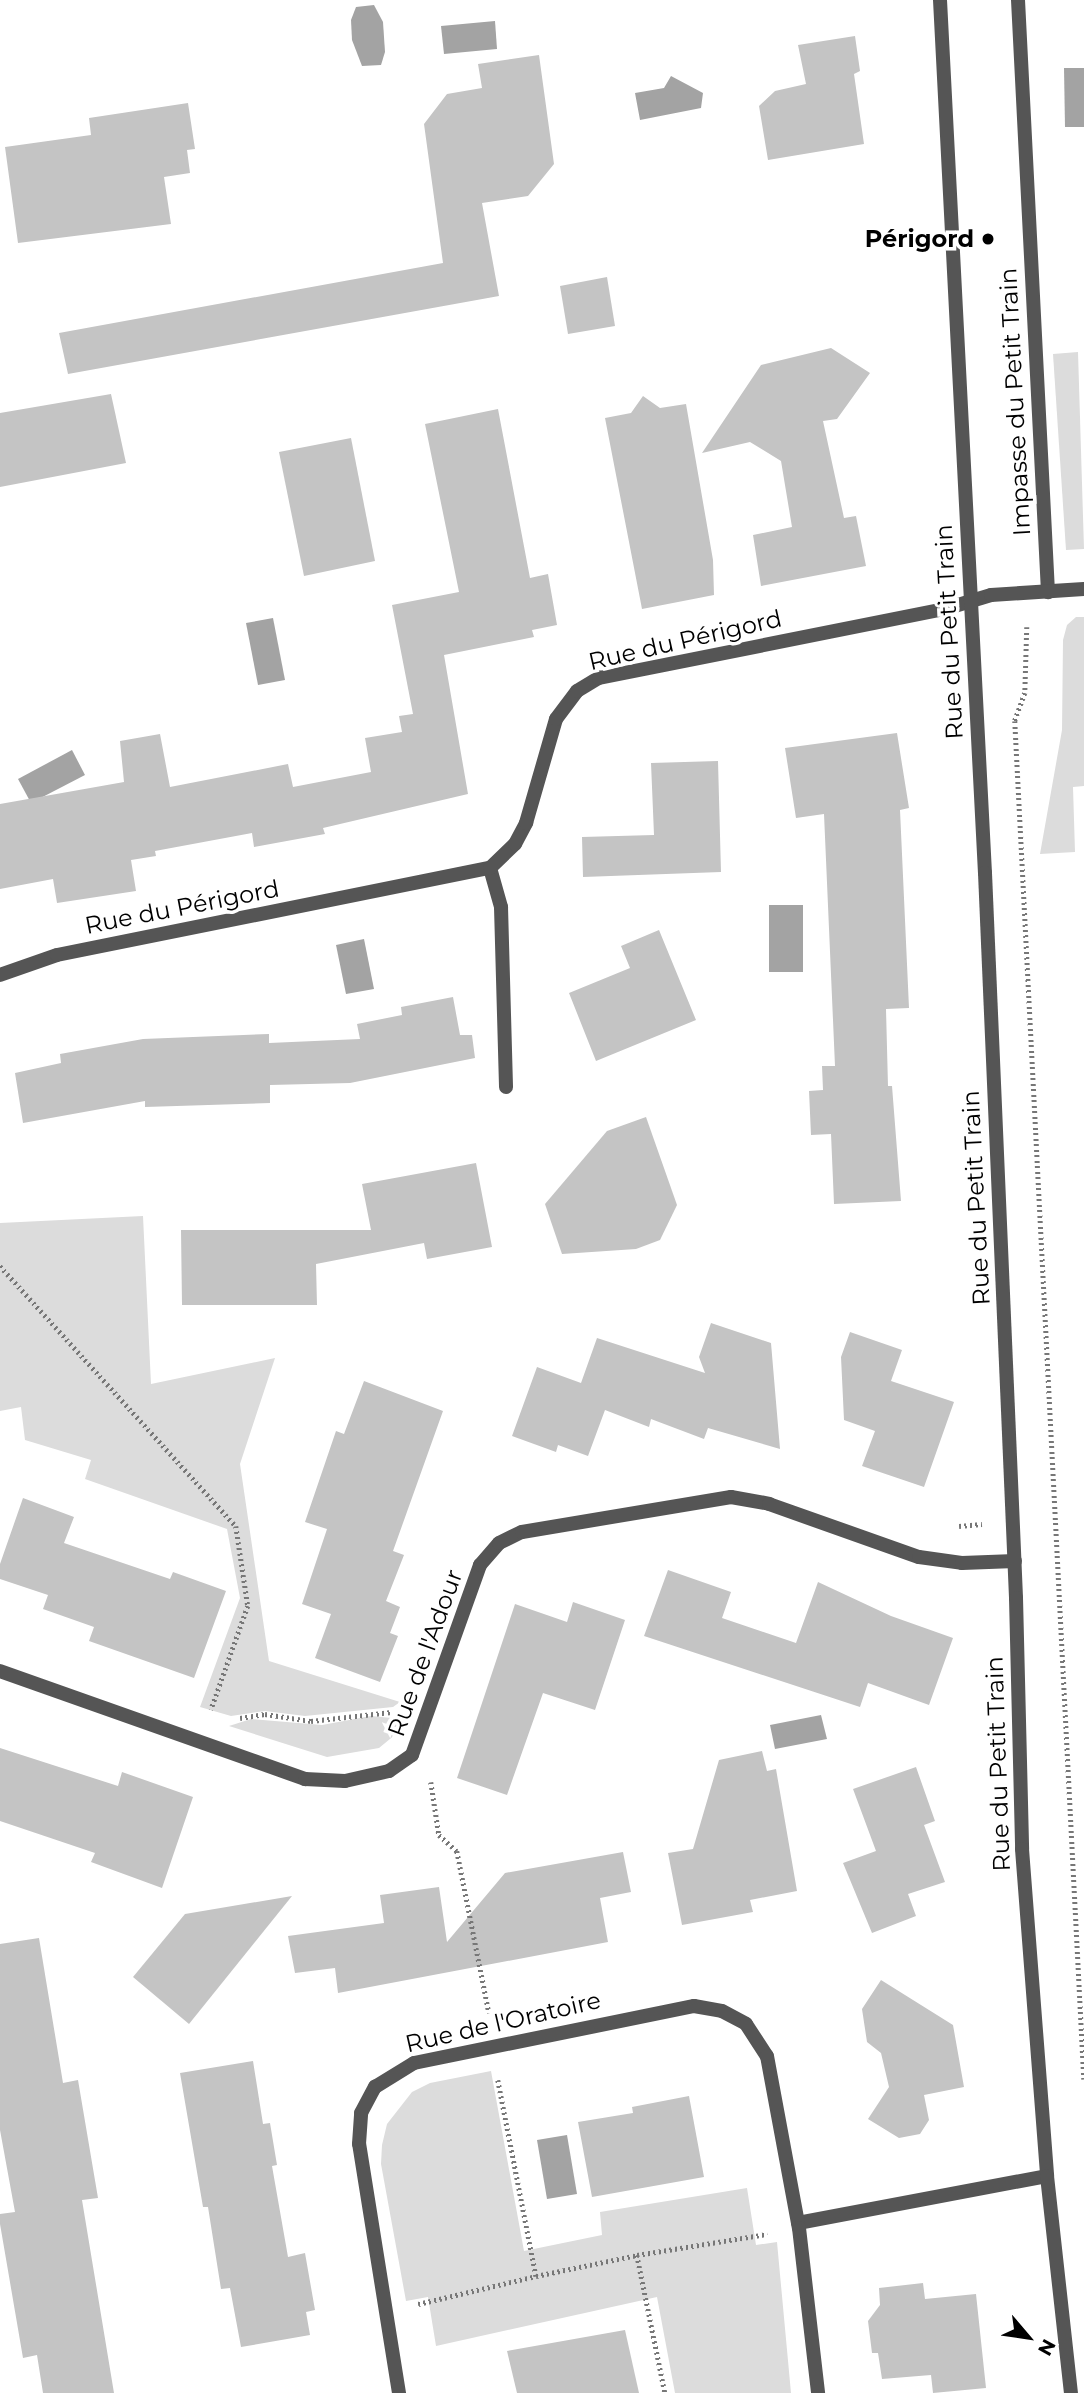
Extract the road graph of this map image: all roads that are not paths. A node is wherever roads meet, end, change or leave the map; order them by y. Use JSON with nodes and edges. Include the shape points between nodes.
{"nodes":[{"id":1,"x":940,"y":0,"type":"edge"},
{"id":2,"x":1018,"y":0,"type":"edge"},
{"id":3,"x":1084,"y":590,"type":"edge"},
{"id":4,"x":1048,"y":592,"type":"junction"},
{"id":5,"x":968,"y":602,"type":"junction"},
{"id":6,"x":490,"y":868,"type":"junction"},
{"id":7,"x":0,"y":975,"type":"edge"},
{"id":8,"x":506,"y":1087,"type":"dead end"},
{"id":9,"x":1015,"y":1561,"type":"junction"},
{"id":10,"x":1,"y":1671,"type":"edge"},
{"id":11,"x":1048,"y":2176,"type":"junction"},
{"id":12,"x":798,"y":2226,"type":"junction"},
{"id":13,"x":399,"y":2393,"type":"edge"},
{"id":14,"x":818,"y":2393,"type":"edge"},
{"id":15,"x":1070,"y":2393,"type":"edge"}],
"edges":[{"from":1,"to":5,"type":"street","name":"Rue du Petit Train"},
{"from":2,"to":4,"type":"street","name":"Impasse du Petit Train"},
{"from":3,"to":4,"type":"street","name":"Rue du Périgord"},
{"from":4,"to":5,"type":"street","name":"Rue du Périgord","via":[[991,595]]},
{"from":5,"to":6,"type":"street","name":"Rue du Périgord","via":[[587,683],[556,719],[521,834]]},
{"from":5,"to":9,"type":"street","name":"Rue du Petit Train"},
{"from":6,"to":7,"type":"street","name":"Rue du Périgord","via":[[57,955]]},
{"from":6,"to":8,"type":"street","via":[[501,907]]},
{"from":9,"to":10,"type":"street","name":"Rue de l'Adour","via":[[962,1563],[919,1557],[769,1504],[731,1497],[522,1532],[499,1543],[480,1565],[412,1755],[389,1771],[320,1782]]},
{"from":9,"to":11,"type":"street","name":"Rue du Petit Train","via":[[1022,1849]]},
{"from":11,"to":12,"type":"street"},
{"from":11,"to":15,"type":"street","name":"Rue du Petit Train"},
{"from":12,"to":13,"type":"street","name":"Rue de l'Oratoire","via":[[767,2056],[756,2033],[736,2017],[708,2006],[671,2007],[400,2068],[375,2087],[360,2113],[359,2144]]},
{"from":12,"to":14,"type":"street","name":"Rue de l'Oratoire"}]}
